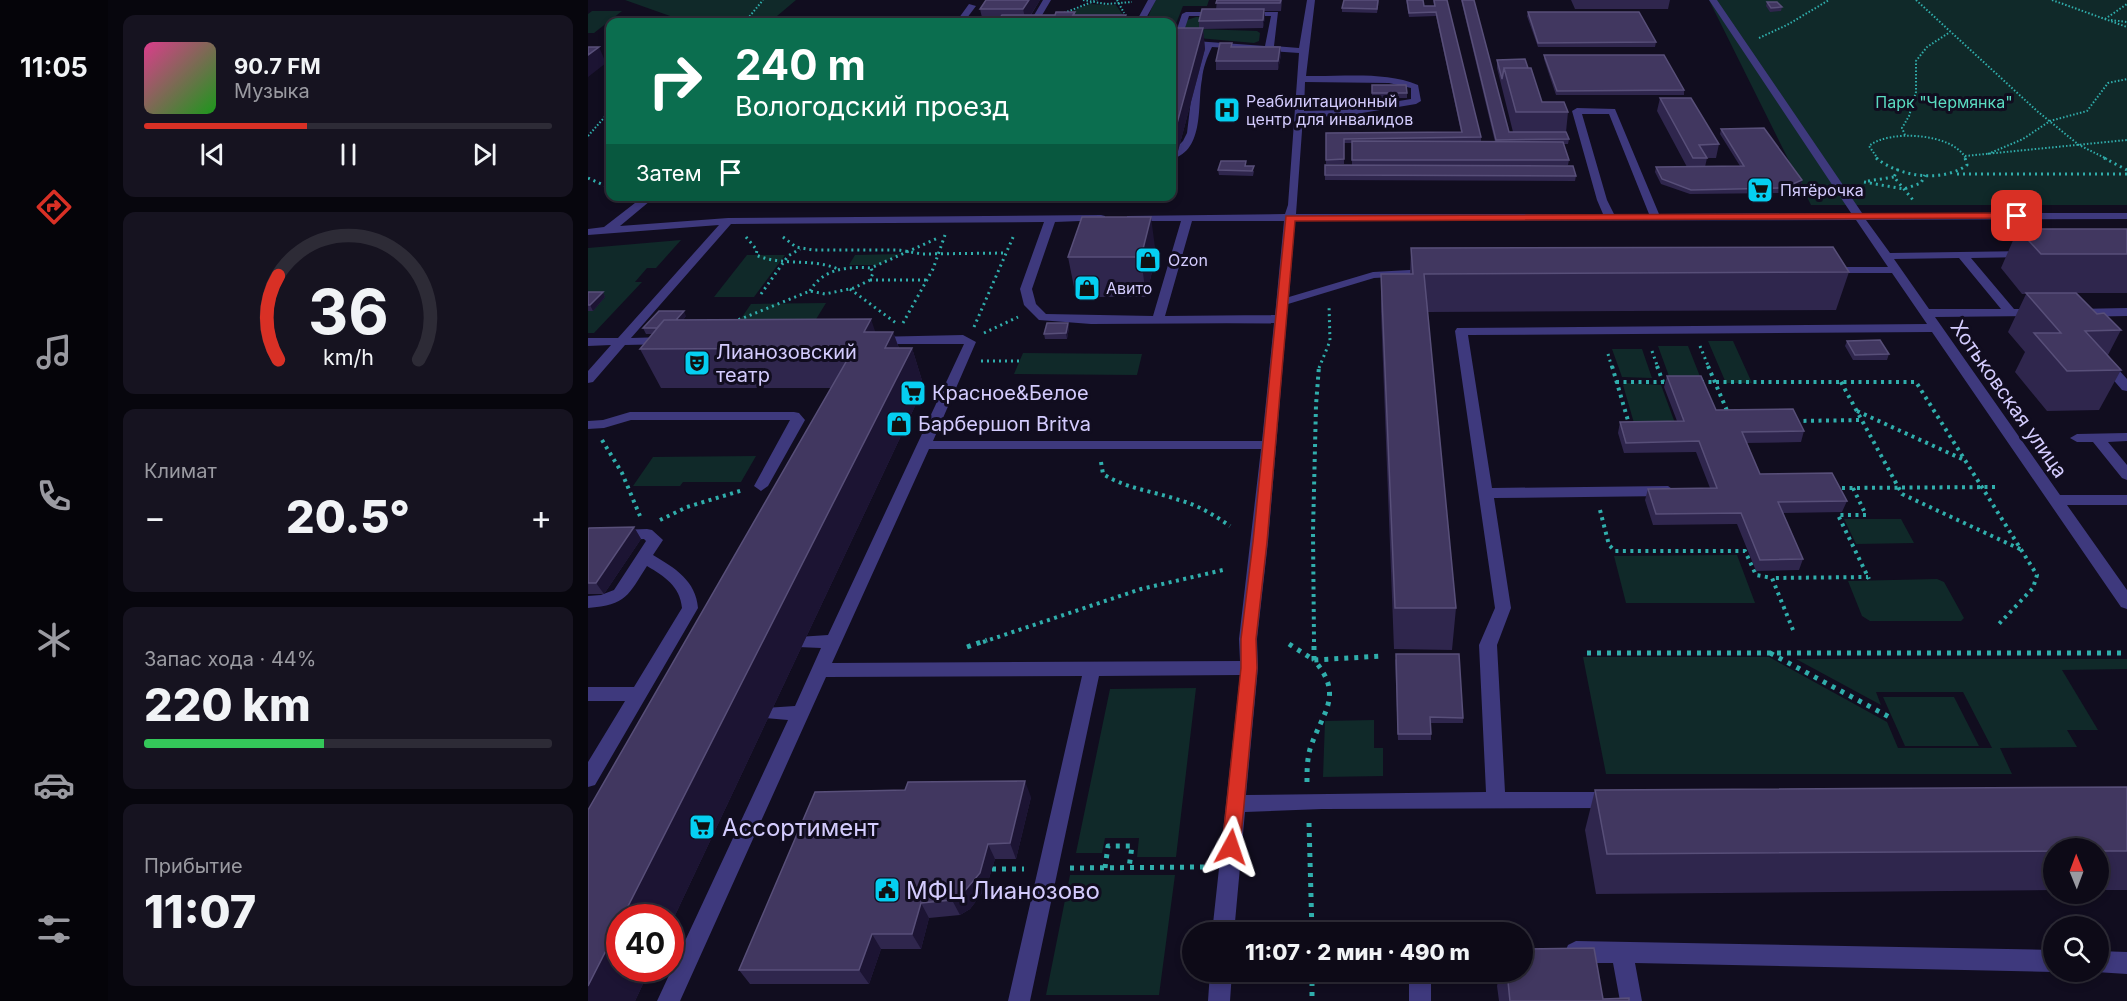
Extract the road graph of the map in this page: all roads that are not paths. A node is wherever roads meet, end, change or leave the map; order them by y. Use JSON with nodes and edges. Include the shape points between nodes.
{"nodes":[{"id":1,"x":1047,"y":0,"type":"edge"},
{"id":2,"x":1152,"y":0,"type":"edge"},
{"id":3,"x":1311,"y":0,"type":"edge"},
{"id":4,"x":1713,"y":0,"type":"edge"},
{"id":5,"x":972,"y":6,"type":"dead end"},
{"id":6,"x":1230,"y":14,"type":"edge"},
{"id":7,"x":1241,"y":14,"type":"edge"},
{"id":8,"x":963,"y":18,"type":"edge"},
{"id":9,"x":1036,"y":18,"type":"edge"},
{"id":10,"x":1142,"y":18,"type":"edge"},
{"id":11,"x":1176,"y":36,"type":"edge"},
{"id":12,"x":1176,"y":41,"type":"edge"},
{"id":13,"x":1209,"y":44,"type":"junction"},
{"id":14,"x":1269,"y":49,"type":"junction"},
{"id":15,"x":1304,"y":51,"type":"junction"},
{"id":16,"x":1302,"y":79,"type":"junction"},
{"id":17,"x":1299,"y":114,"type":"junction"},
{"id":18,"x":1176,"y":154,"type":"edge"},
{"id":19,"x":645,"y":201,"type":"edge"},
{"id":20,"x":1655,"y":216,"type":"junction"},
{"id":21,"x":1859,"y":216,"type":"junction"},
{"id":22,"x":2127,"y":216,"type":"edge"},
{"id":23,"x":1610,"y":217,"type":"junction"},
{"id":24,"x":1051,"y":218,"type":"junction"},
{"id":25,"x":1187,"y":218,"type":"junction"},
{"id":26,"x":1290,"y":218,"type":"junction"},
{"id":27,"x":728,"y":221,"type":"junction"},
{"id":28,"x":608,"y":230,"type":"junction"},
{"id":29,"x":588,"y":232,"type":"edge"},
{"id":30,"x":2045,"y":254,"type":"edge"},
{"id":31,"x":1962,"y":255,"type":"junction"},
{"id":32,"x":1887,"y":256,"type":"junction"},
{"id":33,"x":1814,"y":270,"type":"edge"},
{"id":34,"x":1897,"y":270,"type":"junction"},
{"id":35,"x":1436,"y":272,"type":"edge"},
{"id":36,"x":1282,"y":311,"type":"junction"},
{"id":37,"x":2127,"y":312,"type":"edge"},
{"id":38,"x":1926,"y":313,"type":"junction"},
{"id":39,"x":2011,"y":313,"type":"junction"},
{"id":40,"x":1158,"y":320,"type":"junction"},
{"id":41,"x":1936,"y":328,"type":"junction"},
{"id":42,"x":858,"y":340,"type":"edge"},
{"id":43,"x":684,"y":341,"type":"edge"},
{"id":44,"x":588,"y":342,"type":"edge"},
{"id":45,"x":620,"y":342,"type":"junction"},
{"id":46,"x":2098,"y":356,"type":"edge"},
{"id":47,"x":588,"y":379,"type":"edge"},
{"id":48,"x":2127,"y":387,"type":"edge"},
{"id":49,"x":593,"y":425,"type":"edge"},
{"id":50,"x":2127,"y":437,"type":"edge"},
{"id":51,"x":2077,"y":438,"type":"dead end"},
{"id":52,"x":2097,"y":438,"type":"junction"},
{"id":53,"x":923,"y":445,"type":"junction"},
{"id":54,"x":1268,"y":445,"type":"junction"},
{"id":55,"x":2127,"y":475,"type":"edge"},
{"id":56,"x":761,"y":486,"type":"dead end"},
{"id":57,"x":1689,"y":490,"type":"edge"},
{"id":58,"x":1486,"y":493,"type":"junction"},
{"id":59,"x":2056,"y":500,"type":"junction"},
{"id":60,"x":2127,"y":500,"type":"edge"},
{"id":61,"x":588,"y":536,"type":"edge"},
{"id":62,"x":645,"y":557,"type":"junction"},
{"id":63,"x":588,"y":602,"type":"edge"},
{"id":64,"x":2127,"y":603,"type":"edge"},
{"id":65,"x":834,"y":641,"type":"junction"},
{"id":66,"x":804,"y":642,"type":"dead end"},
{"id":67,"x":670,"y":644,"type":"junction"},
{"id":68,"x":691,"y":644,"type":"edge"},
{"id":69,"x":1092,"y":668,"type":"junction"},
{"id":70,"x":1249,"y":668,"type":"junction"},
{"id":71,"x":820,"y":670,"type":"junction"},
{"id":72,"x":588,"y":694,"type":"edge"},
{"id":73,"x":639,"y":694,"type":"junction"},
{"id":74,"x":771,"y":713,"type":"dead end"},
{"id":75,"x":800,"y":713,"type":"junction"},
{"id":76,"x":649,"y":715,"type":"edge"},
{"id":77,"x":626,"y":716,"type":"junction"},
{"id":78,"x":588,"y":779,"type":"edge"},
{"id":79,"x":1632,"y":800,"type":"edge"},
{"id":80,"x":1496,"y":801,"type":"junction"},
{"id":81,"x":1235,"y":804,"type":"junction"},
{"id":82,"x":1224,"y":922,"type":"edge"},
{"id":83,"x":1556,"y":952,"type":"edge"},
{"id":84,"x":1622,"y":952,"type":"junction"},
{"id":85,"x":2043,"y":961,"type":"edge"},
{"id":86,"x":2109,"y":962,"type":"edge"},
{"id":87,"x":2127,"y":963,"type":"edge"},
{"id":88,"x":1220,"y":982,"type":"edge"},
{"id":89,"x":1419,"y":982,"type":"edge"},
{"id":90,"x":668,"y":1001,"type":"edge"},
{"id":91,"x":1018,"y":1001,"type":"edge"},
{"id":92,"x":1219,"y":1001,"type":"edge"},
{"id":93,"x":1420,"y":1001,"type":"edge"},
{"id":94,"x":1631,"y":1001,"type":"edge"}],
"edges":[{"from":1,"to":9,"type":"street"},
{"from":2,"to":10,"type":"street"},
{"from":3,"to":15,"type":"street"},
{"from":4,"to":21,"type":"street","name":"Хотьковская улица"},
{"from":5,"to":8,"type":"street"},
{"from":6,"to":11,"type":"street","via":[[1186,14]]},
{"from":7,"to":14,"type":"street","via":[[1275,14]]},
{"from":12,"to":13,"type":"street"},
{"from":13,"to":14,"type":"street"},
{"from":13,"to":18,"type":"street","via":[[1197,81],[1195,122],[1189,141]]},
{"from":14,"to":15,"type":"street"},
{"from":15,"to":16,"type":"street"},
{"from":16,"to":17,"type":"street"},
{"from":16,"to":17,"type":"street","via":[[1398,81],[1415,87],[1416,101],[1344,113]]},
{"from":17,"to":26,"type":"street"},
{"from":19,"to":28,"type":"street"},
{"from":20,"to":21,"type":"street"},
{"from":20,"to":23,"type":"street"},
{"from":20,"to":23,"type":"street","via":[[1612,111],[1577,111]]},
{"from":21,"to":22,"type":"street"},
{"from":21,"to":32,"type":"street","name":"Хотьковская улица"},
{"from":23,"to":26,"type":"street"},
{"from":24,"to":25,"type":"street"},
{"from":24,"to":27,"type":"street"},
{"from":24,"to":40,"type":"street","via":[[1026,289],[1030,305],[1042,317]]},
{"from":25,"to":26,"type":"street"},
{"from":25,"to":40,"type":"street"},
{"from":26,"to":36,"type":"street"},
{"from":27,"to":28,"type":"street"},
{"from":27,"to":45,"type":"street"},
{"from":28,"to":29,"type":"street"},
{"from":30,"to":31,"type":"street"},
{"from":31,"to":32,"type":"street"},
{"from":31,"to":39,"type":"street"},
{"from":32,"to":34,"type":"street","name":"Хотьковская улица"},
{"from":33,"to":34,"type":"street"},
{"from":34,"to":38,"type":"street","name":"Хотьковская улица"},
{"from":35,"to":36,"type":"street","via":[[1373,275],[1316,294]]},
{"from":36,"to":40,"type":"street"},
{"from":36,"to":54,"type":"street"},
{"from":37,"to":39,"type":"street"},
{"from":38,"to":39,"type":"street"},
{"from":38,"to":41,"type":"street","name":"Хотьковская улица"},
{"from":41,"to":58,"type":"street","via":[[1461,331]]},
{"from":41,"to":59,"type":"street","name":"Хотьковская улица"},
{"from":42,"to":53,"type":"street","via":[[963,348]]},
{"from":43,"to":45,"type":"street"},
{"from":44,"to":45,"type":"street"},
{"from":45,"to":47,"type":"street"},
{"from":46,"to":48,"type":"street"},
{"from":49,"to":56,"type":"street","via":[[630,416],[794,416],[798,420]]},
{"from":50,"to":52,"type":"street"},
{"from":51,"to":52,"type":"street"},
{"from":52,"to":55,"type":"street"},
{"from":53,"to":54,"type":"street"},
{"from":53,"to":65,"type":"street"},
{"from":54,"to":70,"type":"street","via":[[1248,639]]},
{"from":57,"to":58,"type":"street"},
{"from":58,"to":80,"type":"street","via":[[1503,608],[1488,645]]},
{"from":59,"to":60,"type":"street"},
{"from":59,"to":64,"type":"street","name":"Хотьковская улица"},
{"from":61,"to":62,"type":"street","via":[[647,534],[655,540]]},
{"from":62,"to":63,"type":"street","via":[[620,594]]},
{"from":62,"to":67,"type":"street","via":[[680,581],[690,598],[690,608]]},
{"from":65,"to":66,"type":"street"},
{"from":65,"to":71,"type":"street"},
{"from":67,"to":68,"type":"street"},
{"from":67,"to":73,"type":"street"},
{"from":69,"to":70,"type":"street"},
{"from":69,"to":71,"type":"street"},
{"from":69,"to":91,"type":"street"},
{"from":70,"to":81,"type":"street"},
{"from":71,"to":75,"type":"street"},
{"from":72,"to":73,"type":"street"},
{"from":73,"to":77,"type":"street"},
{"from":74,"to":75,"type":"street"},
{"from":75,"to":90,"type":"street"},
{"from":76,"to":77,"type":"street"},
{"from":77,"to":78,"type":"street"},
{"from":79,"to":80,"type":"street"},
{"from":80,"to":81,"type":"street"},
{"from":81,"to":82,"type":"street"},
{"from":83,"to":84,"type":"street"},
{"from":84,"to":85,"type":"street"},
{"from":84,"to":94,"type":"street"},
{"from":86,"to":87,"type":"street"},
{"from":88,"to":92,"type":"street"},
{"from":89,"to":93,"type":"street"}]}
